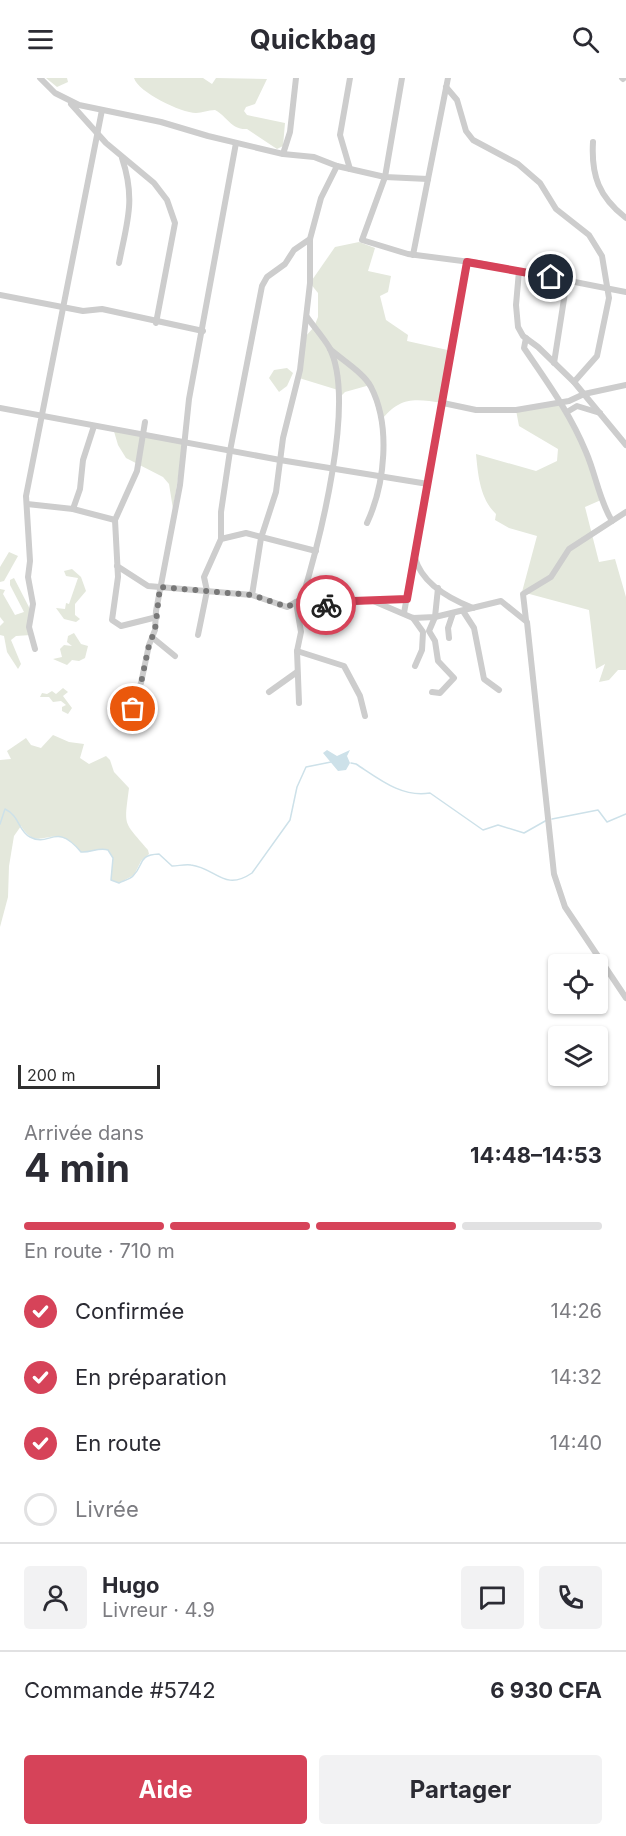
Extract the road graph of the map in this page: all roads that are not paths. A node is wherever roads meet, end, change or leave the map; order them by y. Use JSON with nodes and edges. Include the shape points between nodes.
{"nodes":[{"id":1,"x":40,"y":78,"type":"edge"},
{"id":2,"x":296,"y":78,"type":"edge"},
{"id":3,"x":350,"y":78,"type":"edge"},
{"id":4,"x":402,"y":78,"type":"edge"},
{"id":5,"x":448,"y":78,"type":"edge"},
{"id":6,"x":446,"y":87,"type":"junction"},
{"id":7,"x":69,"y":101,"type":"junction"},
{"id":8,"x":102,"y":110,"type":"junction"},
{"id":9,"x":97,"y":133,"type":"junction"},
{"id":10,"x":593,"y":142,"type":"dead end"},
{"id":11,"x":236,"y":143,"type":"junction"},
{"id":12,"x":283,"y":154,"type":"junction"},
{"id":13,"x":122,"y":158,"type":"junction"},
{"id":14,"x":337,"y":166,"type":"junction"},
{"id":15,"x":350,"y":169,"type":"junction"},
{"id":16,"x":385,"y":177,"type":"junction"},
{"id":17,"x":428,"y":179,"type":"junction"},
{"id":18,"x":626,"y":218,"type":"edge"},
{"id":19,"x":310,"y":239,"type":"junction"},
{"id":20,"x":413,"y":255,"type":"junction"},
{"id":21,"x":467,"y":262,"type":"junction"},
{"id":22,"x":119,"y":263,"type":"dead end"},
{"id":23,"x":519,"y":271,"type":"junction"},
{"id":24,"x":567,"y":280,"type":"junction"},
{"id":25,"x":609,"y":288,"type":"junction"},
{"id":26,"x":626,"y":292,"type":"edge"},
{"id":27,"x":0,"y":295,"type":"edge"},
{"id":28,"x":64,"y":307,"type":"junction"},
{"id":29,"x":307,"y":317,"type":"junction"},
{"id":30,"x":156,"y":323,"type":"junction"},
{"id":31,"x":202,"y":331,"type":"junction"},
{"id":32,"x":526,"y":338,"type":"junction"},
{"id":33,"x":330,"y":348,"type":"junction"},
{"id":34,"x":554,"y":363,"type":"junction"},
{"id":35,"x":574,"y":382,"type":"junction"},
{"id":36,"x":626,"y":385,"type":"edge"},
{"id":37,"x":584,"y":394,"type":"junction"},
{"id":38,"x":562,"y":402,"type":"junction"},
{"id":39,"x":443,"y":404,"type":"junction"},
{"id":40,"x":0,"y":408,"type":"edge"},
{"id":41,"x":567,"y":412,"type":"junction"},
{"id":42,"x":601,"y":414,"type":"junction"},
{"id":43,"x":40,"y":416,"type":"junction"},
{"id":44,"x":94,"y":426,"type":"junction"},
{"id":45,"x":127,"y":431,"type":"junction"},
{"id":46,"x":143,"y":434,"type":"junction"},
{"id":47,"x":184,"y":442,"type":"junction"},
{"id":48,"x":626,"y":445,"type":"edge"},
{"id":49,"x":231,"y":451,"type":"junction"},
{"id":50,"x":279,"y":460,"type":"junction"},
{"id":51,"x":333,"y":467,"type":"junction"},
{"id":52,"x":381,"y":476,"type":"junction"},
{"id":53,"x":428,"y":484,"type":"junction"},
{"id":54,"x":27,"y":504,"type":"junction"},
{"id":55,"x":73,"y":508,"type":"junction"},
{"id":56,"x":626,"y":512,"type":"edge"},
{"id":57,"x":115,"y":519,"type":"junction"},
{"id":58,"x":612,"y":521,"type":"junction"},
{"id":59,"x":367,"y":523,"type":"dead end"},
{"id":60,"x":261,"y":538,"type":"junction"},
{"id":61,"x":221,"y":539,"type":"junction"},
{"id":62,"x":316,"y":551,"type":"junction"},
{"id":63,"x":415,"y":557,"type":"junction"},
{"id":64,"x":117,"y":566,"type":"junction"},
{"id":65,"x":160,"y":587,"type":"junction"},
{"id":66,"x":438,"y":588,"type":"junction"},
{"id":67,"x":207,"y":591,"type":"junction"},
{"id":68,"x":252,"y":595,"type":"junction"},
{"id":69,"x":407,"y":599,"type":"junction"},
{"id":70,"x":299,"y":600,"type":"junction"},
{"id":71,"x":371,"y":600,"type":"junction"},
{"id":72,"x":474,"y":608,"type":"junction"},
{"id":73,"x":463,"y":611,"type":"junction"},
{"id":74,"x":404,"y":613,"type":"junction"},
{"id":75,"x":453,"y":613,"type":"junction"},
{"id":76,"x":157,"y":617,"type":"junction"},
{"id":77,"x":435,"y":617,"type":"junction"},
{"id":78,"x":413,"y":618,"type":"junction"},
{"id":79,"x":527,"y":622,"type":"junction"},
{"id":80,"x":198,"y":635,"type":"dead end"},
{"id":81,"x":153,"y":638,"type":"junction"},
{"id":82,"x":449,"y":638,"type":"dead end"},
{"id":83,"x":35,"y":649,"type":"dead end"},
{"id":84,"x":297,"y":651,"type":"junction"},
{"id":85,"x":175,"y":656,"type":"dead end"},
{"id":86,"x":415,"y":666,"type":"dead end"},
{"id":87,"x":297,"y":672,"type":"junction"},
{"id":88,"x":499,"y":690,"type":"dead end"},
{"id":89,"x":269,"y":692,"type":"dead end"},
{"id":90,"x":432,"y":692,"type":"dead end"},
{"id":91,"x":299,"y":703,"type":"dead end"},
{"id":92,"x":365,"y":716,"type":"dead end"},
{"id":93,"x":140,"y":720,"type":"dead end"},
{"id":94,"x":626,"y":998,"type":"edge"}],
"edges":[{"from":1,"to":7,"type":"street"},
{"from":2,"to":12,"type":"street","via":[[290,132]]},
{"from":3,"to":15,"type":"street","via":[[340,135]]},
{"from":4,"to":16,"type":"street"},
{"from":5,"to":6,"type":"street"},
{"from":6,"to":17,"type":"street"},
{"from":6,"to":25,"type":"street","via":[[458,100],[466,131],[473,140],[518,164],[540,183],[556,209],[589,235],[602,256]]},
{"from":7,"to":8,"type":"street"},
{"from":7,"to":9,"type":"street"},
{"from":8,"to":9,"type":"street"},
{"from":8,"to":11,"type":"street"},
{"from":9,"to":13,"type":"street"},
{"from":9,"to":28,"type":"street"},
{"from":10,"to":18,"type":"street","via":[[594,176],[599,188]]},
{"from":11,"to":12,"type":"street"},
{"from":11,"to":31,"type":"street"},
{"from":12,"to":14,"type":"street","via":[[314,157]]},
{"from":13,"to":22,"type":"street","via":[[130,182],[130,209]]},
{"from":13,"to":30,"type":"street","via":[[167,200],[175,223]]},
{"from":14,"to":15,"type":"street"},
{"from":14,"to":19,"type":"street","via":[[321,198]]},
{"from":15,"to":16,"type":"street"},
{"from":16,"to":17,"type":"street"},
{"from":16,"to":20,"type":"street","via":[[362,240]]},
{"from":17,"to":20,"type":"street"},
{"from":19,"to":29,"type":"street"},
{"from":19,"to":49,"type":"street","via":[[294,250],[262,286]]},
{"from":20,"to":21,"type":"street"},
{"from":21,"to":23,"type":"street"},
{"from":21,"to":39,"type":"street"},
{"from":23,"to":24,"type":"street"},
{"from":23,"to":32,"type":"street","via":[[516,316]]},
{"from":24,"to":25,"type":"street"},
{"from":24,"to":34,"type":"street"},
{"from":25,"to":26,"type":"street"},
{"from":25,"to":35,"type":"street","via":[[597,356]]},
{"from":27,"to":28,"type":"street"},
{"from":28,"to":30,"type":"street","via":[[102,309]]},
{"from":28,"to":43,"type":"street"},
{"from":29,"to":33,"type":"street"},
{"from":29,"to":50,"type":"street","via":[[299,378]]},
{"from":30,"to":31,"type":"street"},
{"from":31,"to":47,"type":"street"},
{"from":32,"to":34,"type":"street"},
{"from":32,"to":38,"type":"street","via":[[524,348]]},
{"from":33,"to":51,"type":"street","via":[[338,390]]},
{"from":33,"to":52,"type":"street","via":[[370,385],[384,457]]},
{"from":34,"to":35,"type":"street"},
{"from":35,"to":37,"type":"street"},
{"from":36,"to":37,"type":"street"},
{"from":37,"to":38,"type":"street"},
{"from":37,"to":42,"type":"street"},
{"from":38,"to":39,"type":"street","via":[[516,410],[476,410]]},
{"from":38,"to":41,"type":"street"},
{"from":39,"to":53,"type":"street"},
{"from":40,"to":43,"type":"street"},
{"from":41,"to":42,"type":"street","via":[[577,406]]},
{"from":41,"to":58,"type":"street"},
{"from":42,"to":48,"type":"street"},
{"from":43,"to":44,"type":"street"},
{"from":43,"to":54,"type":"street"},
{"from":44,"to":45,"type":"street"},
{"from":44,"to":55,"type":"street","via":[[82,460],[80,489]]},
{"from":45,"to":46,"type":"street"},
{"from":45,"to":46,"type":"street","via":[[145,422]]},
{"from":46,"to":47,"type":"street"},
{"from":46,"to":57,"type":"street","via":[[137,471]]},
{"from":47,"to":49,"type":"street"},
{"from":47,"to":65,"type":"street"},
{"from":49,"to":50,"type":"street"},
{"from":49,"to":61,"type":"street","via":[[221,512]]},
{"from":50,"to":51,"type":"street"},
{"from":50,"to":60,"type":"street","via":[[276,492]]},
{"from":51,"to":52,"type":"street"},
{"from":51,"to":62,"type":"street"},
{"from":52,"to":53,"type":"street"},
{"from":52,"to":59,"type":"street"},
{"from":53,"to":63,"type":"street"},
{"from":54,"to":55,"type":"street"},
{"from":54,"to":83,"type":"street","via":[[28,577],[33,604],[29,627]]},
{"from":55,"to":57,"type":"street"},
{"from":56,"to":58,"type":"street"},
{"from":57,"to":64,"type":"street"},
{"from":58,"to":79,"type":"street","via":[[569,549],[551,578],[523,594]]},
{"from":60,"to":61,"type":"street","via":[[246,533]]},
{"from":60,"to":62,"type":"street"},
{"from":60,"to":68,"type":"street"},
{"from":61,"to":67,"type":"street","via":[[204,577]]},
{"from":62,"to":70,"type":"street"},
{"from":63,"to":66,"type":"street","via":[[418,568]]},
{"from":63,"to":69,"type":"street"},
{"from":64,"to":65,"type":"street","via":[[148,586]]},
{"from":64,"to":76,"type":"street","via":[[111,617],[114,624],[121,626]]},
{"from":65,"to":67,"type":"street"},
{"from":65,"to":76,"type":"street"},
{"from":66,"to":72,"type":"street","via":[[452,600]]},
{"from":66,"to":77,"type":"street"},
{"from":67,"to":68,"type":"street"},
{"from":67,"to":80,"type":"street"},
{"from":68,"to":70,"type":"street","via":[[287,607]]},
{"from":69,"to":71,"type":"street"},
{"from":69,"to":74,"type":"street"},
{"from":70,"to":71,"type":"street","via":[[329,606]]},
{"from":70,"to":84,"type":"street"},
{"from":71,"to":74,"type":"street"},
{"from":72,"to":73,"type":"street"},
{"from":72,"to":79,"type":"street","via":[[501,601]]},
{"from":73,"to":75,"type":"street"},
{"from":73,"to":88,"type":"street","via":[[474,628],[484,679]]},
{"from":74,"to":78,"type":"street"},
{"from":75,"to":77,"type":"street"},
{"from":75,"to":82,"type":"street"},
{"from":76,"to":81,"type":"street"},
{"from":77,"to":78,"type":"street"},
{"from":77,"to":90,"type":"street","via":[[429,631],[438,661],[453,678],[440,693]]},
{"from":78,"to":86,"type":"street","via":[[423,632],[422,650]]},
{"from":79,"to":94,"type":"street","via":[[554,874],[565,907]]},
{"from":81,"to":85,"type":"street"},
{"from":81,"to":93,"type":"street","via":[[132,701]]},
{"from":84,"to":87,"type":"street"},
{"from":84,"to":92,"type":"street","via":[[344,666],[360,696]]},
{"from":87,"to":89,"type":"street"},
{"from":87,"to":91,"type":"street"}]}
